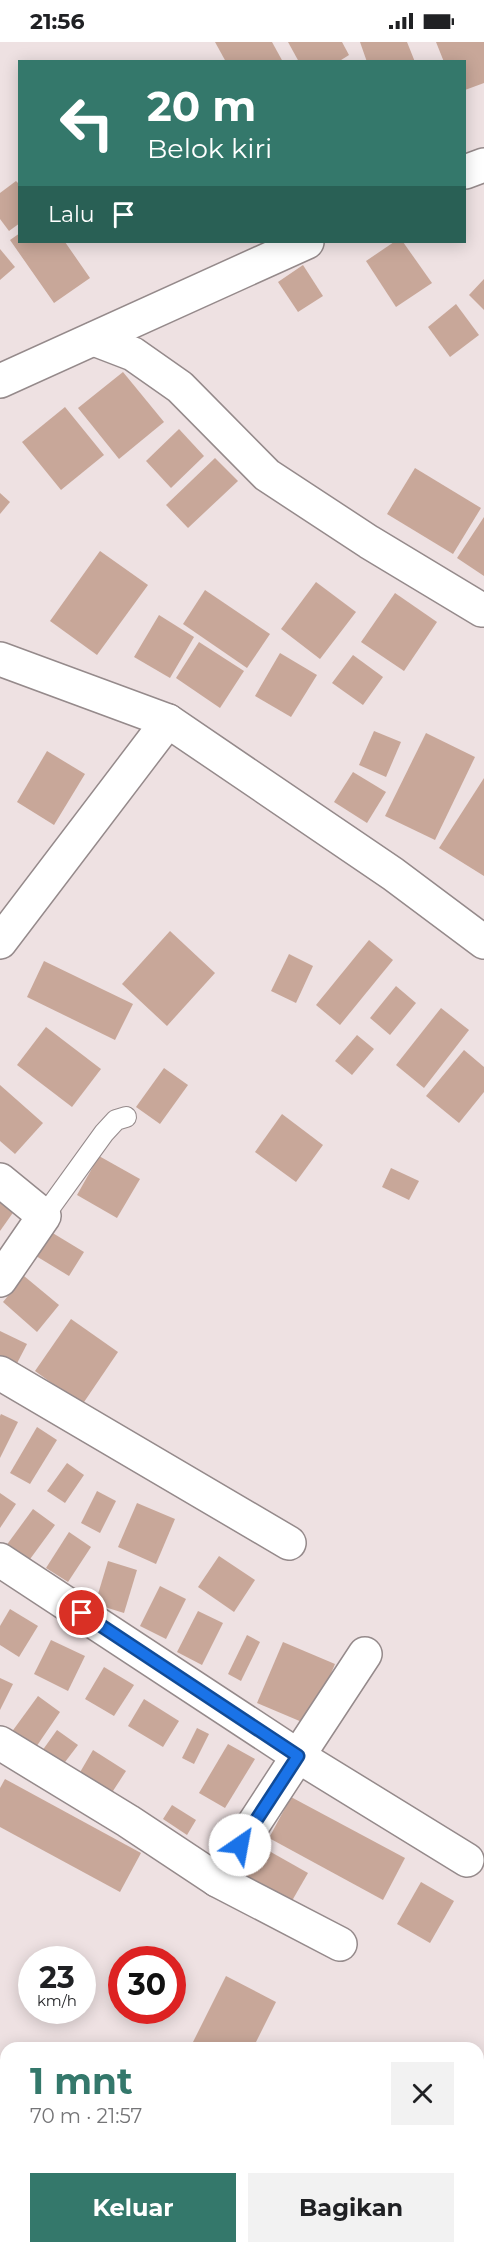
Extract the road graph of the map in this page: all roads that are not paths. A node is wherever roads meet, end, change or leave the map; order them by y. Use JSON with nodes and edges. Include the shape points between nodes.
{"nodes":[{"id":1,"x":484,"y":165,"type":"edge"},
{"id":2,"x":466,"y":172,"type":"edge"},
{"id":3,"x":305,"y":243,"type":"edge"},
{"id":4,"x":94,"y":339,"type":"junction"},
{"id":5,"x":0,"y":381,"type":"edge"},
{"id":6,"x":482,"y":610,"type":"dead end"},
{"id":7,"x":0,"y":658,"type":"edge"},
{"id":8,"x":168,"y":721,"type":"junction"},
{"id":9,"x":0,"y":942,"type":"edge"},
{"id":10,"x":484,"y":942,"type":"edge"},
{"id":11,"x":126,"y":1117,"type":"dead end"},
{"id":12,"x":0,"y":1180,"type":"edge"},
{"id":13,"x":44,"y":1216,"type":"junction"},
{"id":14,"x":0,"y":1280,"type":"edge"},
{"id":15,"x":0,"y":1373,"type":"edge"},
{"id":16,"x":289,"y":1543,"type":"dead end"},
{"id":17,"x":0,"y":1560,"type":"edge"},
{"id":18,"x":364,"y":1654,"type":"dead end"},
{"id":19,"x":0,"y":1743,"type":"edge"},
{"id":20,"x":298,"y":1756,"type":"junction"},
{"id":21,"x":467,"y":1860,"type":"dead end"},
{"id":22,"x":217,"y":1880,"type":"junction"},
{"id":23,"x":340,"y":1944,"type":"dead end"}],
"edges":[{"from":1,"to":2,"type":"street"},
{"from":3,"to":4,"type":"street"},
{"from":4,"to":5,"type":"street"},
{"from":4,"to":6,"type":"street","via":[[133,354],[180,387],[267,475]]},
{"from":7,"to":8,"type":"street"},
{"from":8,"to":9,"type":"street"},
{"from":8,"to":10,"type":"street","via":[[393,874]]},
{"from":11,"to":13,"type":"lane","via":[[116,1120],[104,1133]]},
{"from":12,"to":13,"type":"street"},
{"from":13,"to":14,"type":"street"},
{"from":15,"to":16,"type":"street"},
{"from":17,"to":20,"type":"street"},
{"from":18,"to":20,"type":"street"},
{"from":19,"to":22,"type":"street"},
{"from":20,"to":21,"type":"street"},
{"from":20,"to":22,"type":"street"},
{"from":22,"to":23,"type":"street"}]}
